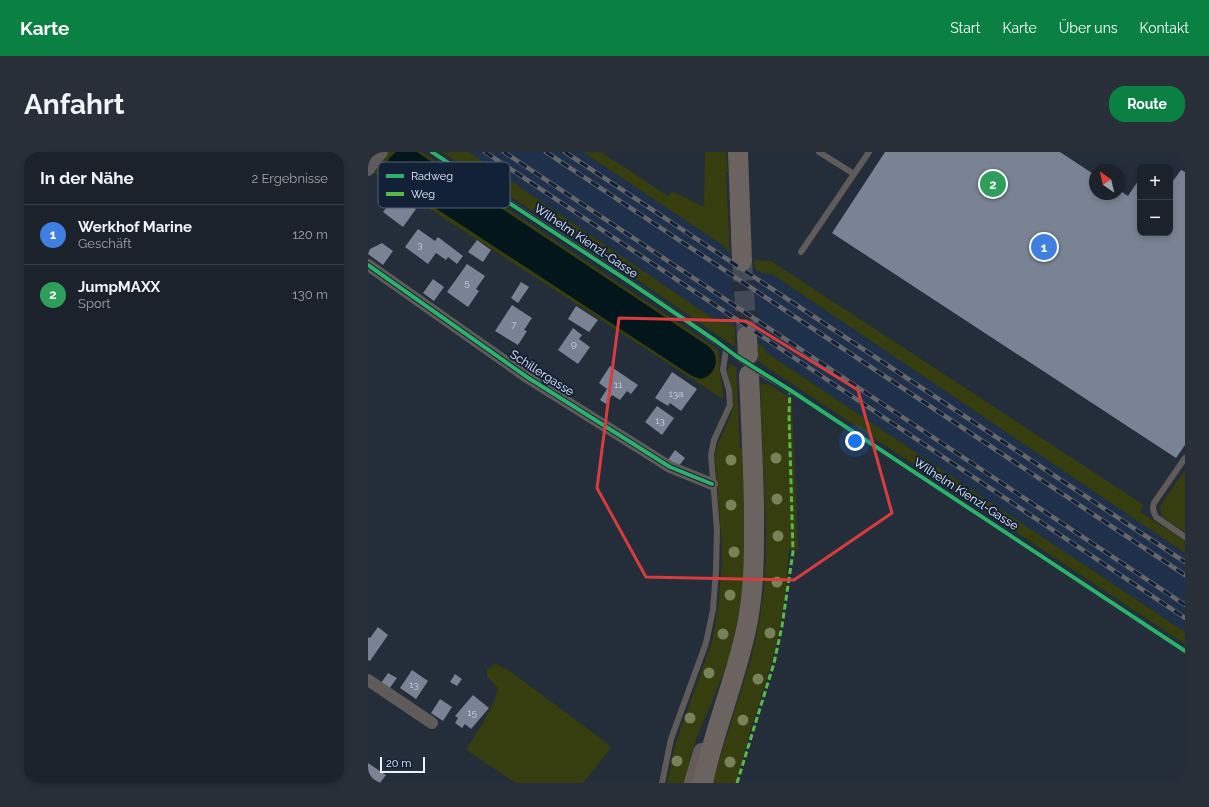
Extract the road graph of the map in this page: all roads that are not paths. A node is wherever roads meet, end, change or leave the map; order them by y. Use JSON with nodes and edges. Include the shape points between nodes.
{"nodes":[{"id":1,"x":382,"y":152,"type":"edge"},
{"id":2,"x":432,"y":152,"type":"edge"},
{"id":3,"x":738,"y":152,"type":"edge"},
{"id":4,"x":819,"y":152,"type":"edge"},
{"id":5,"x":868,"y":152,"type":"edge"},
{"id":6,"x":447,"y":162,"type":"edge"},
{"id":7,"x":368,"y":170,"type":"edge"},
{"id":8,"x":854,"y":174,"type":"junction"},
{"id":9,"x":510,"y":203,"type":"edge"},
{"id":10,"x":801,"y":252,"type":"dead end"},
{"id":11,"x":742,"y":261,"type":"tunnel mouth"},
{"id":12,"x":368,"y":265,"type":"edge"},
{"id":13,"x":726,"y":350,"type":"junction"},
{"id":14,"x":754,"y":374,"type":"junction"},
{"id":15,"x":1185,"y":458,"type":"edge"},
{"id":16,"x":712,"y":484,"type":"junction"},
{"id":17,"x":1185,"y":537,"type":"edge"},
{"id":18,"x":1185,"y":651,"type":"edge"},
{"id":19,"x":368,"y":680,"type":"edge"},
{"id":20,"x":727,"y":697,"type":"junction"},
{"id":21,"x":432,"y":723,"type":"dead end"},
{"id":22,"x":662,"y":783,"type":"edge"},
{"id":23,"x":693,"y":783,"type":"edge"},
{"id":24,"x":703,"y":783,"type":"edge"}],
"edges":[{"from":1,"to":7,"type":"street"},
{"from":2,"to":6,"type":"lane","name":"Wilhelm Kienzl-Gasse"},
{"from":3,"to":11,"type":"main road"},
{"from":4,"to":8,"type":"lane"},
{"from":5,"to":8,"type":"lane"},
{"from":8,"to":10,"type":"lane"},
{"from":9,"to":13,"type":"lane","name":"Wilhelm Kienzl-Gasse","via":[[628,281]]},
{"from":12,"to":16,"type":"street","name":"Schillergasse","via":[[527,376],[663,463]]},
{"from":13,"to":14,"type":"lane","name":"Wilhelm Kienzl-Gasse","bridge":true,"via":[[743,349]]},
{"from":13,"to":16,"type":"lane","via":[[723,370],[730,405],[711,448]]},
{"from":14,"to":18,"type":"lane","name":"Wilhelm Kienzl-Gasse","via":[[790,390]]},
{"from":14,"to":20,"type":"main road","via":[[753,590],[742,648]]},
{"from":15,"to":17,"type":"lane","via":[[1152,508],[1156,517]]},
{"from":16,"to":22,"type":"lane","via":[[717,530],[713,610],[706,643],[672,739]]},
{"from":19,"to":21,"type":"street"},
{"from":20,"to":23,"type":"main road","via":[[702,750]]},
{"from":20,"to":24,"type":"main road"}]}
